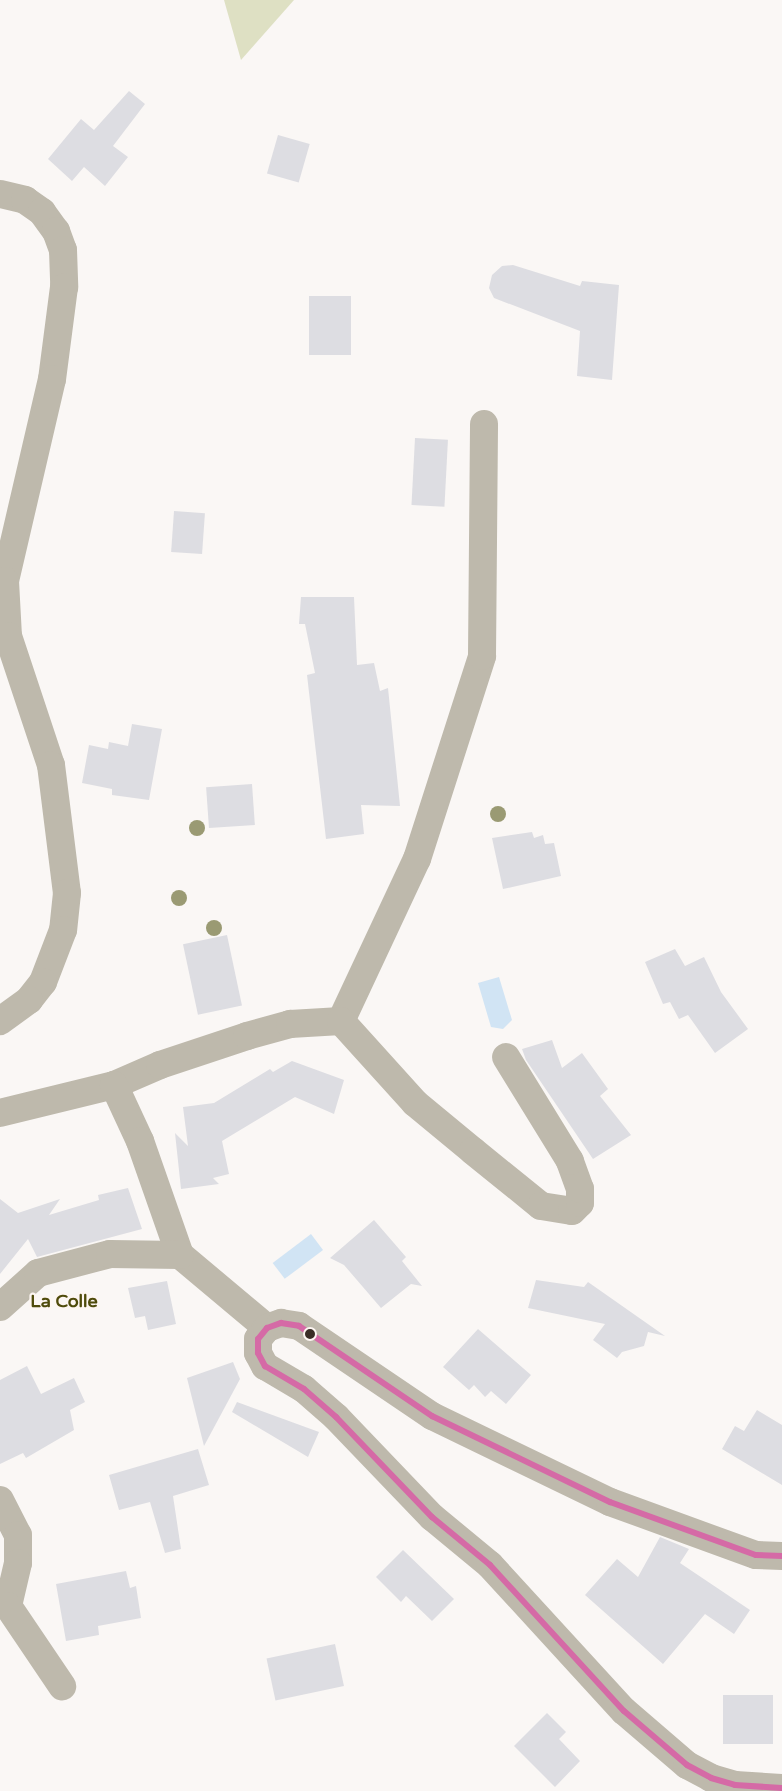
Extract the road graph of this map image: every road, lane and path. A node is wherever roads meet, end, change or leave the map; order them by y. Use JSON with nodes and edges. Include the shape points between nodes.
{"nodes":[{"id":1,"x":0,"y":194,"type":"edge"},
{"id":2,"x":484,"y":424,"type":"dead end"},
{"id":3,"x":0,"y":1021,"type":"edge"},
{"id":4,"x":341,"y":1021,"type":"junction"},
{"id":5,"x":506,"y":1057,"type":"dead end"},
{"id":6,"x":114,"y":1085,"type":"junction"},
{"id":7,"x":0,"y":1113,"type":"edge"},
{"id":8,"x":180,"y":1255,"type":"junction"},
{"id":9,"x":0,"y":1307,"type":"edge"},
{"id":10,"x":267,"y":1328,"type":"junction"},
{"id":11,"x":0,"y":1500,"type":"edge"},
{"id":12,"x":782,"y":1556,"type":"edge"},
{"id":13,"x":62,"y":1686,"type":"dead end"},
{"id":14,"x":782,"y":1788,"type":"edge"}],
"edges":[{"from":1,"to":3,"type":"street","via":[[25,200],[42,212],[56,231],[63,250],[64,287],[52,379],[5,581],[8,636],[51,765],[67,893],[63,930],[43,982],[29,1000]]},
{"from":2,"to":4,"type":"street","via":[[482,656],[417,859]]},
{"from":4,"to":5,"type":"street","via":[[415,1102],[473,1151],[541,1206],[572,1212],[580,1203],[580,1189],[570,1161]]},
{"from":4,"to":6,"type":"street","via":[[290,1024],[247,1036],[160,1064]]},
{"from":6,"to":7,"type":"street"},
{"from":6,"to":8,"type":"street","via":[[140,1141]]},
{"from":8,"to":9,"type":"street","via":[[110,1254],[38,1273]]},
{"from":8,"to":10,"type":"street"},
{"from":10,"to":12,"type":"street","via":[[280,1323],[299,1326],[432,1416],[610,1502],[756,1555]]},
{"from":10,"to":14,"type":"street","via":[[258,1338],[258,1353],[265,1366],[304,1389],[336,1417],[432,1517],[490,1565],[624,1711],[687,1765],[712,1778],[734,1785]]},
{"from":11,"to":13,"type":"street","via":[[18,1535],[18,1563],[8,1606]]}]}
